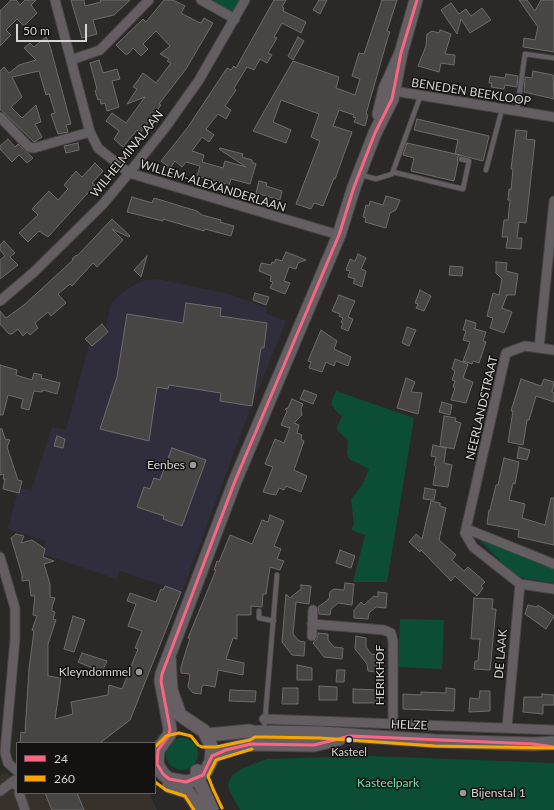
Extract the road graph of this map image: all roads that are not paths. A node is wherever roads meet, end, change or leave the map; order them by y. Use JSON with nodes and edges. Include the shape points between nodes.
{"nodes":[{"id":1,"x":55,"y":0,"type":"edge"},
{"id":2,"x":149,"y":0,"type":"edge"},
{"id":3,"x":201,"y":0,"type":"edge"},
{"id":4,"x":245,"y":0,"type":"edge"},
{"id":5,"x":416,"y":1,"type":"edge"},
{"id":6,"x":235,"y":19,"type":"junction"},
{"id":7,"x":554,"y":58,"type":"edge"},
{"id":8,"x":72,"y":60,"type":"junction"},
{"id":9,"x":389,"y":91,"type":"junction"},
{"id":10,"x":420,"y":96,"type":"junction"},
{"id":11,"x":502,"y":109,"type":"junction"},
{"id":12,"x":517,"y":111,"type":"junction"},
{"id":13,"x":0,"y":117,"type":"edge"},
{"id":14,"x":554,"y":117,"type":"edge"},
{"id":15,"x":90,"y":132,"type":"junction"},
{"id":16,"x":460,"y":159,"type":"dead end"},
{"id":17,"x":486,"y":170,"type":"dead end"},
{"id":18,"x":393,"y":172,"type":"junction"},
{"id":19,"x":129,"y":173,"type":"junction"},
{"id":20,"x":359,"y":174,"type":"junction"},
{"id":21,"x":554,"y":201,"type":"edge"},
{"id":22,"x":335,"y":234,"type":"junction"},
{"id":23,"x":551,"y":257,"type":"edge"},
{"id":24,"x":0,"y":301,"type":"edge"},
{"id":25,"x":540,"y":348,"type":"junction"},
{"id":26,"x":554,"y":350,"type":"edge"},
{"id":27,"x":467,"y":529,"type":"junction"},
{"id":28,"x":0,"y":557,"type":"edge"},
{"id":29,"x":554,"y":564,"type":"edge"},
{"id":30,"x":277,"y":575,"type":"dead end"},
{"id":31,"x":520,"y":584,"type":"junction"},
{"id":32,"x":554,"y":589,"type":"edge"},
{"id":33,"x":312,"y":610,"type":"dead end"},
{"id":34,"x":259,"y":611,"type":"dead end"},
{"id":35,"x":274,"y":621,"type":"junction"},
{"id":36,"x":312,"y":624,"type":"junction"},
{"id":37,"x":312,"y":636,"type":"dead end"},
{"id":38,"x":169,"y":654,"type":"junction"},
{"id":39,"x":393,"y":725,"type":"junction"},
{"id":40,"x":507,"y":727,"type":"junction"},
{"id":41,"x":167,"y":730,"type":"junction"},
{"id":42,"x":554,"y":730,"type":"edge"},
{"id":43,"x":261,"y":732,"type":"junction"},
{"id":44,"x":206,"y":740,"type":"junction"},
{"id":45,"x":153,"y":742,"type":"edge"},
{"id":46,"x":554,"y":743,"type":"edge"},
{"id":47,"x":533,"y":744,"type":"junction"},
{"id":48,"x":554,"y":747,"type":"edge"},
{"id":49,"x":2,"y":752,"type":"edge"},
{"id":50,"x":212,"y":756,"type":"junction"},
{"id":51,"x":156,"y":767,"type":"edge"},
{"id":52,"x":200,"y":776,"type":"junction"},
{"id":53,"x":16,"y":779,"type":"edge"},
{"id":54,"x":0,"y":791,"type":"edge"},
{"id":55,"x":19,"y":794,"type":"edge"},
{"id":56,"x":25,"y":810,"type":"edge"},
{"id":57,"x":200,"y":810,"type":"edge"},
{"id":58,"x":212,"y":810,"type":"edge"},
{"id":59,"x":218,"y":810,"type":"edge"}],
"edges":[{"from":1,"to":8,"type":"street","name":"WILLEM-ALEXANDERLAAN"},
{"from":2,"to":8,"type":"street","via":[[100,50]]},
{"from":3,"to":6,"type":"street"},
{"from":4,"to":6,"type":"street","name":"WILHELMINALAAN"},
{"from":5,"to":9,"type":"main road"},
{"from":6,"to":19,"type":"street","name":"WILHELMINALAAN","via":[[194,86]]},
{"from":7,"to":12,"type":"lane","via":[[525,54]]},
{"from":8,"to":15,"type":"street","name":"WILLEM-ALEXANDERLAAN"},
{"from":9,"to":10,"type":"street","name":"BENEDEN BEEKLOOP"},
{"from":9,"to":20,"type":"main road"},
{"from":10,"to":11,"type":"street","name":"BENEDEN BEEKLOOP"},
{"from":10,"to":18,"type":"lane"},
{"from":11,"to":12,"type":"street","name":"BENEDEN BEEKLOOP"},
{"from":11,"to":17,"type":"lane"},
{"from":12,"to":14,"type":"street","name":"BENEDEN BEEKLOOP"},
{"from":13,"to":15,"type":"street","via":[[29,147],[34,148]]},
{"from":15,"to":19,"type":"street","name":"WILLEM-ALEXANDERLAAN","via":[[98,148]]},
{"from":16,"to":18,"type":"lane","via":[[469,162],[463,189]]},
{"from":18,"to":20,"type":"lane","via":[[376,179]]},
{"from":19,"to":22,"type":"street","name":"WILLEM-ALEXANDERLAAN"},
{"from":19,"to":24,"type":"street","name":"WILHELMINALAAN","via":[[103,204],[34,272]]},
{"from":20,"to":22,"type":"main road"},
{"from":21,"to":23,"type":"street"},
{"from":22,"to":38,"type":"main road","via":[[322,273],[235,481]]},
{"from":23,"to":25,"type":"street"},
{"from":25,"to":26,"type":"street"},
{"from":25,"to":27,"type":"street","name":"NEERLANDSTRAAT","via":[[525,346],[506,353]]},
{"from":27,"to":29,"type":"street"},
{"from":27,"to":31,"type":"street","via":[[465,533],[473,547]]},
{"from":28,"to":49,"type":"street","via":[[15,608],[16,628]]},
{"from":30,"to":35,"type":"lane"},
{"from":31,"to":32,"type":"street"},
{"from":31,"to":40,"type":"street","name":"DE LAAK"},
{"from":33,"to":36,"type":"street"},
{"from":34,"to":35,"type":"lane","via":[[259,618]]},
{"from":35,"to":43,"type":"lane"},
{"from":36,"to":37,"type":"street"},
{"from":36,"to":39,"type":"street","name":"HERIKHOF","via":[[384,630],[391,633]]},
{"from":38,"to":41,"type":"main road","via":[[158,688]]},
{"from":38,"to":44,"type":"main road","via":[[172,690],[180,715],[196,725]]},
{"from":39,"to":40,"type":"street","name":"HELZE"},
{"from":39,"to":43,"type":"street","name":"HELZE"},
{"from":40,"to":42,"type":"street","name":"HELZE"},
{"from":41,"to":44,"type":"main road","via":[[190,730]]},
{"from":41,"to":45,"type":"main road"},
{"from":41,"to":51,"type":"main road","via":[[169,735],[158,750]]},
{"from":43,"to":44,"type":"main road","name":"HELZE"},
{"from":43,"to":47,"type":"main road","name":"HELZE","via":[[314,745],[350,736]]},
{"from":43,"to":50,"type":"main road","name":"HELZE","via":[[244,746]]},
{"from":44,"to":50,"type":"main road"},
{"from":44,"to":52,"type":"main road","via":[[205,753],[197,772]]},
{"from":46,"to":47,"type":"main road","name":"HELZE"},
{"from":47,"to":48,"type":"main road","name":"HELZE"},
{"from":49,"to":53,"type":"street"},
{"from":50,"to":52,"type":"main road","via":[[209,765]]},
{"from":51,"to":52,"type":"main road","via":[[173,780],[186,782]]},
{"from":51,"to":57,"type":"main road","via":[[168,786],[191,795]]},
{"from":52,"to":58,"type":"main road"},
{"from":52,"to":59,"type":"main road"},
{"from":53,"to":54,"type":"street"},
{"from":55,"to":56,"type":"street"}]}
